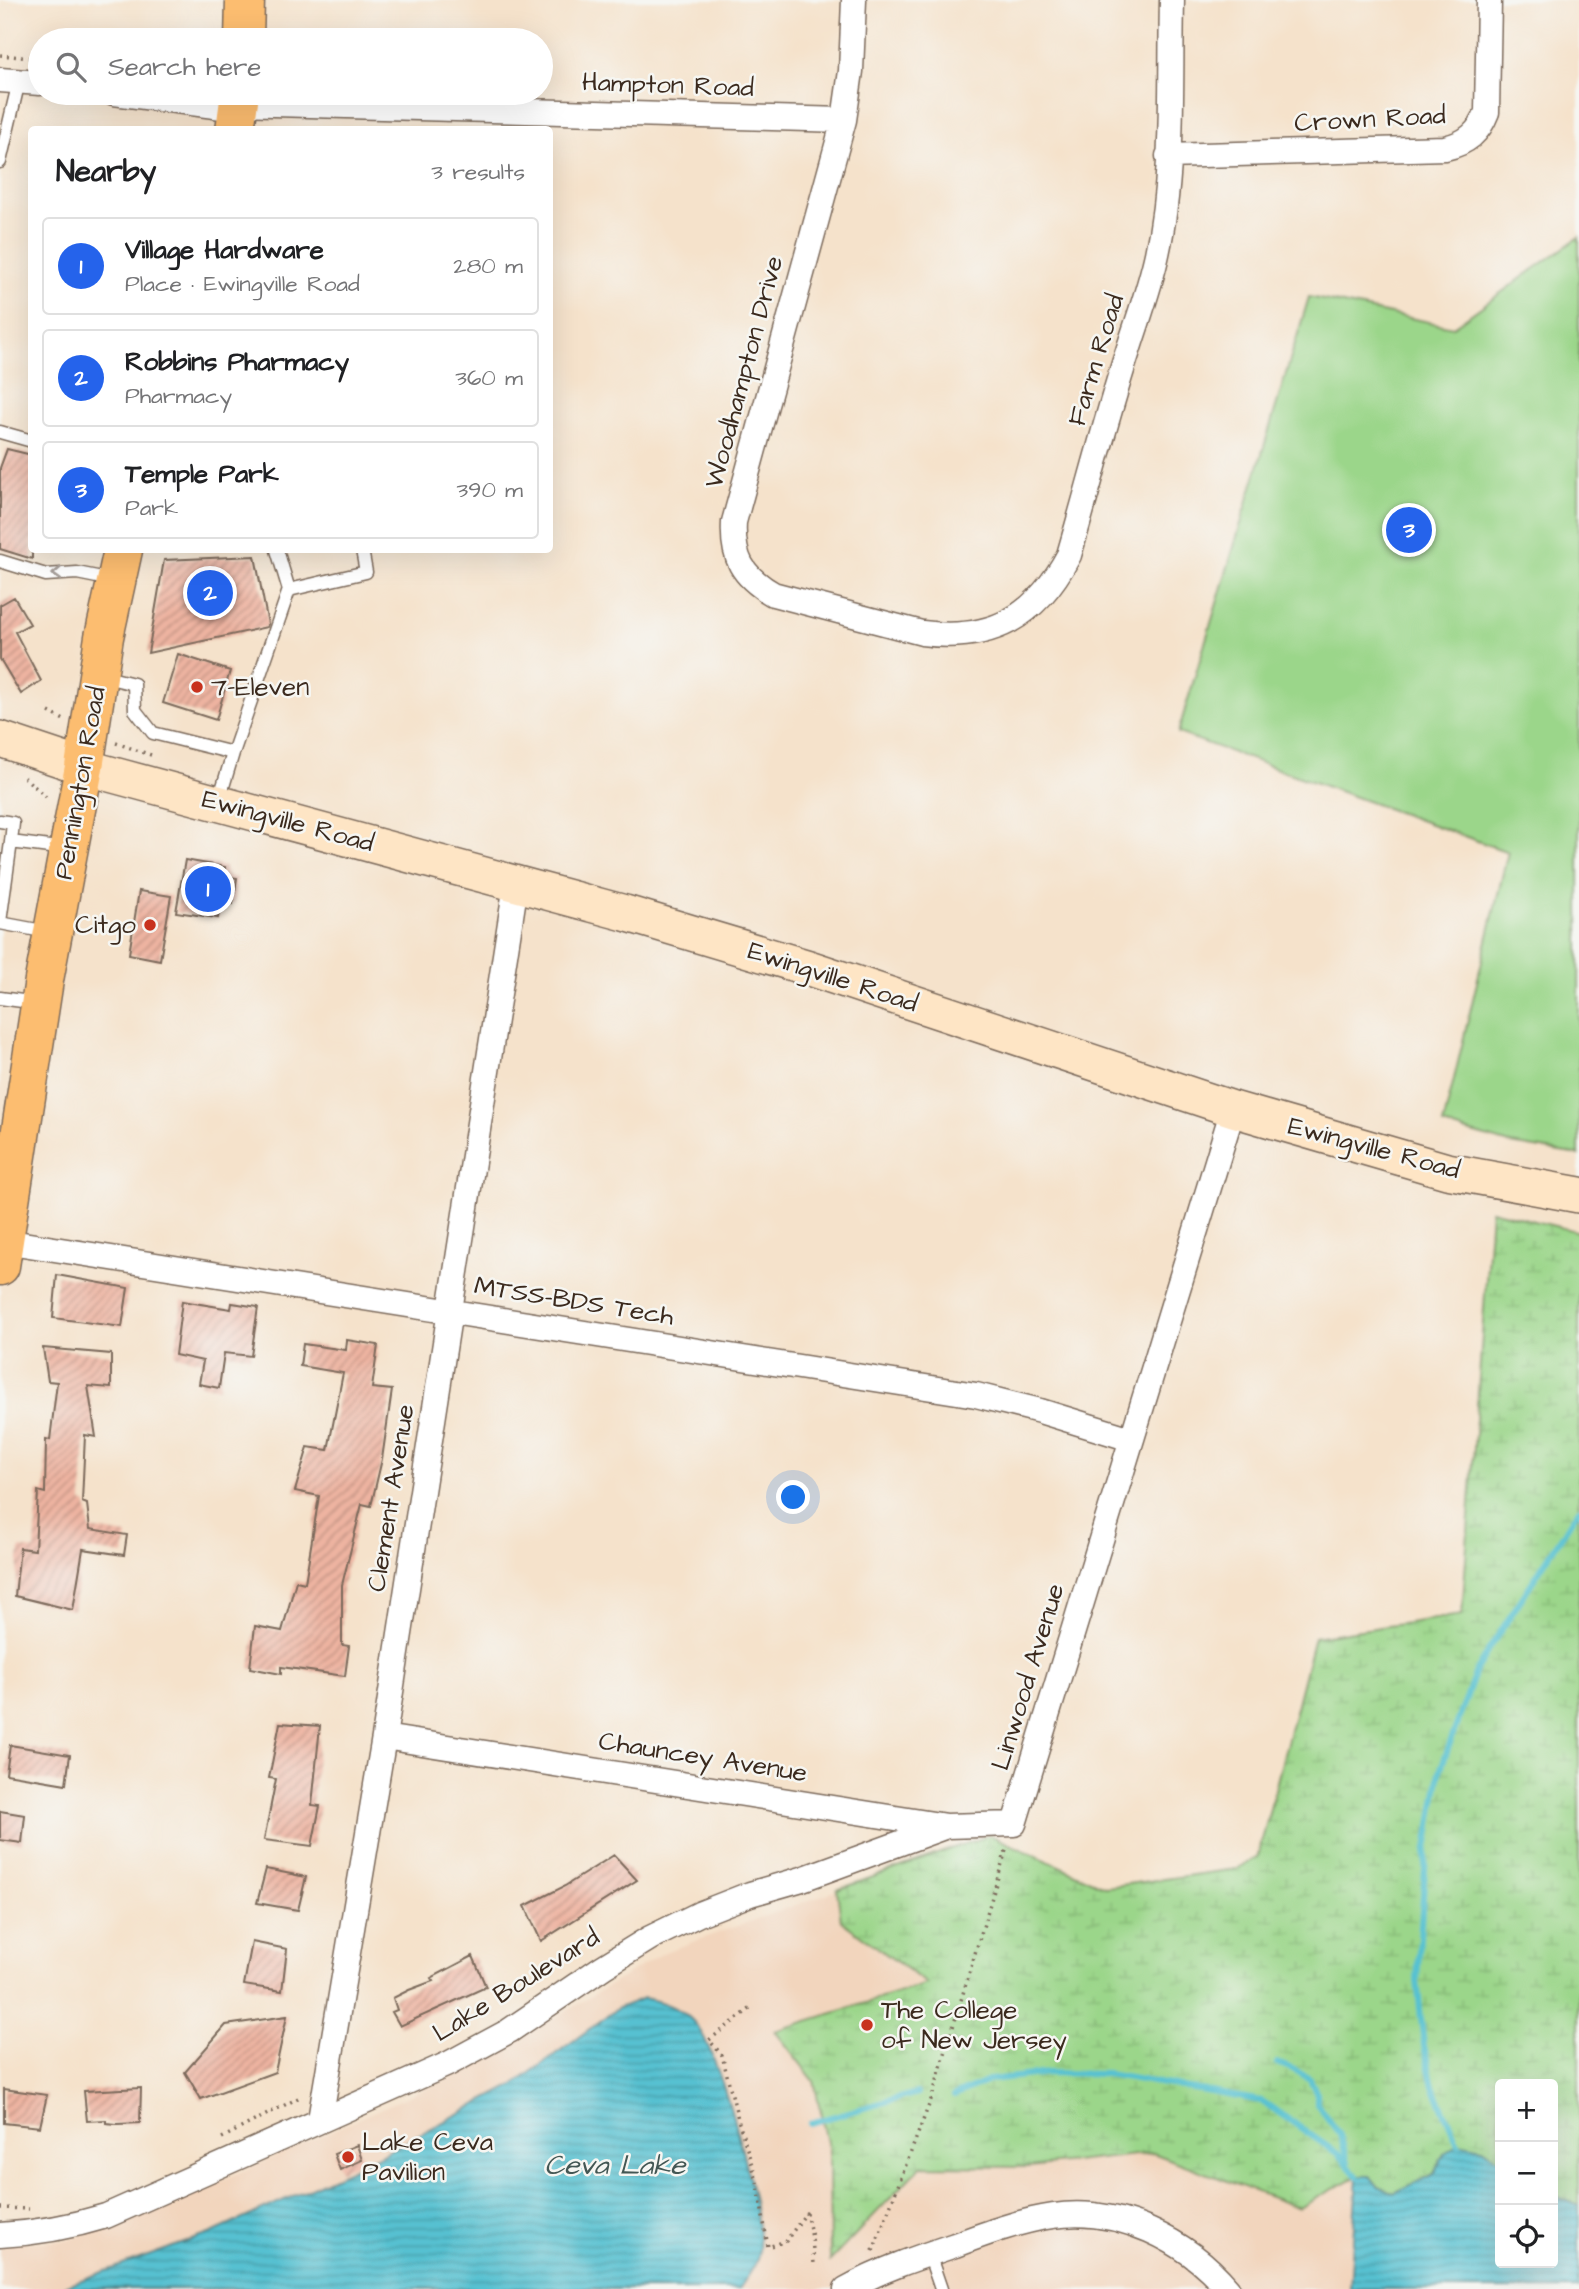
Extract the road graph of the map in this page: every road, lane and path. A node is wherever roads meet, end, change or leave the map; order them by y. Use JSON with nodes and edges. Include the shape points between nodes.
{"nodes":[{"id":1,"x":245,"y":0,"type":"edge"},
{"id":2,"x":854,"y":0,"type":"edge"},
{"id":3,"x":1172,"y":0,"type":"edge"},
{"id":4,"x":1489,"y":0,"type":"edge"},
{"id":5,"x":244,"y":28,"type":"edge"},
{"id":6,"x":0,"y":55,"type":"edge"},
{"id":7,"x":28,"y":58,"type":"edge"},
{"id":8,"x":20,"y":81,"type":"edge"},
{"id":9,"x":207,"y":105,"type":"edge"},
{"id":10,"x":238,"y":109,"type":"edge"},
{"id":11,"x":844,"y":120,"type":"junction"},
{"id":12,"x":1168,"y":156,"type":"junction"},
{"id":13,"x":0,"y":162,"type":"edge"},
{"id":14,"x":0,"y":432,"type":"edge"},
{"id":15,"x":28,"y":440,"type":"edge"},
{"id":16,"x":278,"y":553,"type":"edge"},
{"id":17,"x":363,"y":553,"type":"edge"},
{"id":18,"x":0,"y":561,"type":"edge"},
{"id":19,"x":119,"y":565,"type":"edge"},
{"id":20,"x":289,"y":590,"type":"junction"},
{"id":21,"x":922,"y":633,"type":"joint"},
{"id":22,"x":98,"y":675,"type":"junction"},
{"id":23,"x":0,"y":738,"type":"edge"},
{"id":24,"x":233,"y":753,"type":"junction"},
{"id":25,"x":84,"y":767,"type":"junction"},
{"id":26,"x":18,"y":775,"type":"dead end"},
{"id":27,"x":46,"y":797,"type":"dead end"},
{"id":28,"x":218,"y":802,"type":"junction"},
{"id":29,"x":0,"y":821,"type":"edge"},
{"id":30,"x":69,"y":849,"type":"junction"},
{"id":31,"x":7,"y":850,"type":"edge"},
{"id":32,"x":516,"y":884,"type":"junction"},
{"id":33,"x":2,"y":892,"type":"edge"},
{"id":34,"x":0,"y":923,"type":"edge"},
{"id":35,"x":53,"y":932,"type":"junction"},
{"id":36,"x":0,"y":998,"type":"edge"},
{"id":37,"x":41,"y":1003,"type":"junction"},
{"id":38,"x":1233,"y":1109,"type":"junction"},
{"id":39,"x":1579,"y":1195,"type":"edge"},
{"id":40,"x":5,"y":1199,"type":"edge"},
{"id":41,"x":2,"y":1253,"type":"edge"},
{"id":42,"x":450,"y":1311,"type":"junction"},
{"id":43,"x":1131,"y":1439,"type":"junction"},
{"id":44,"x":384,"y":1737,"type":"junction"},
{"id":45,"x":1014,"y":1824,"type":"junction"},
{"id":46,"x":946,"y":1826,"type":"junction"},
{"id":47,"x":750,"y":2009,"type":"dead end"},
{"id":48,"x":305,"y":2094,"type":"dead end"},
{"id":49,"x":320,"y":2120,"type":"junction"},
{"id":50,"x":216,"y":2141,"type":"dead end"},
{"id":51,"x":0,"y":2208,"type":"edge"},
{"id":52,"x":32,"y":2209,"type":"dead end"},
{"id":53,"x":0,"y":2235,"type":"edge"},
{"id":54,"x":929,"y":2254,"type":"junction"},
{"id":55,"x":814,"y":2264,"type":"dead end"},
{"id":56,"x":861,"y":2276,"type":"edge"},
{"id":57,"x":941,"y":2289,"type":"edge"},
{"id":58,"x":1228,"y":2289,"type":"edge"}],
"edges":[{"from":1,"to":5,"type":"main road"},
{"from":2,"to":11,"type":"street","name":"Woodhampton Drive"},
{"from":3,"to":12,"type":"street","name":"Farm Road"},
{"from":4,"to":12,"type":"street","name":"Crown Road","via":[[1487,111],[1476,132],[1459,145]]},
{"from":6,"to":7,"type":"path"},
{"from":8,"to":13,"type":"lane"},
{"from":9,"to":10,"type":"street","name":"Hampton Road"},
{"from":10,"to":11,"type":"street","name":"Hampton Road"},
{"from":11,"to":21,"type":"street","name":"Woodhampton Drive","via":[[734,522],[733,540],[747,574],[773,594]]},
{"from":12,"to":21,"type":"street","name":"Farm Road","via":[[1158,253],[1069,555],[1040,599],[998,627],[973,634]]},
{"from":14,"to":15,"type":"lane"},
{"from":16,"to":20,"type":"lane"},
{"from":17,"to":20,"type":"lane","via":[[366,572]]},
{"from":19,"to":18,"type":"lane","one_way":true,"via":[[46,575]]},
{"from":19,"to":22,"type":"main road","name":"Pennington Road"},
{"from":20,"to":24,"type":"lane"},
{"from":22,"to":24,"type":"lane","via":[[134,684],[135,710],[152,733]]},
{"from":22,"to":25,"type":"main road","name":"Pennington Road"},
{"from":23,"to":25,"type":"main road","name":"Ewingville Road"},
{"from":24,"to":28,"type":"lane"},
{"from":25,"to":28,"type":"main road","name":"Ewingville Road"},
{"from":25,"to":30,"type":"main road","name":"Pennington Road"},
{"from":26,"to":27,"type":"path"},
{"from":28,"to":32,"type":"main road","name":"Ewingville Road"},
{"from":29,"to":31,"type":"lane","via":[[13,823]]},
{"from":30,"to":31,"type":"lane"},
{"from":30,"to":35,"type":"main road","name":"Pennington Road"},
{"from":31,"to":33,"type":"lane"},
{"from":32,"to":38,"type":"main road","name":"Ewingville Road","via":[[809,968]]},
{"from":32,"to":42,"type":"street","name":"Clement Avenue"},
{"from":33,"to":34,"type":"lane"},
{"from":34,"to":35,"type":"lane"},
{"from":35,"to":37,"type":"main road","name":"Pennington Road"},
{"from":36,"to":37,"type":"lane"},
{"from":37,"to":40,"type":"main road","name":"Pennington Road"},
{"from":38,"to":39,"type":"main road","name":"Ewingville Road","via":[[1447,1171]]},
{"from":38,"to":43,"type":"street","name":"Linwood Avenue"},
{"from":40,"to":41,"type":"main road","name":"Pennington Road"},
{"from":41,"to":42,"type":"street","name":"MTSS-BDS Tech"},
{"from":42,"to":43,"type":"street","name":"MTSS-BDS Tech","via":[[976,1395]]},
{"from":42,"to":44,"type":"street","name":"Clement Avenue"},
{"from":43,"to":45,"type":"street","name":"Linwood Avenue"},
{"from":44,"to":46,"type":"street","name":"Chauncey Avenue"},
{"from":44,"to":49,"type":"street","name":"Clement Avenue"},
{"from":45,"to":46,"type":"street","name":"Chauncey Avenue"},
{"from":45,"to":56,"type":"path","via":[[932,2097]]},
{"from":46,"to":49,"type":"street","name":"Lake Boulevard","via":[[699,1914],[650,1938],[509,2031],[448,2064]]},
{"from":47,"to":55,"type":"path","via":[[709,2040],[722,2055],[757,2181],[768,2247],[786,2241],[806,2213]]},
{"from":48,"to":50,"type":"path"},
{"from":49,"to":53,"type":"street","name":"Lake Boulevard","via":[[106,2216],[66,2228]]},
{"from":51,"to":52,"type":"path"},
{"from":54,"to":56,"type":"street"},
{"from":54,"to":57,"type":"lane"},
{"from":54,"to":58,"type":"street","via":[[1028,2221],[1095,2216],[1136,2225],[1185,2249]]}]}
